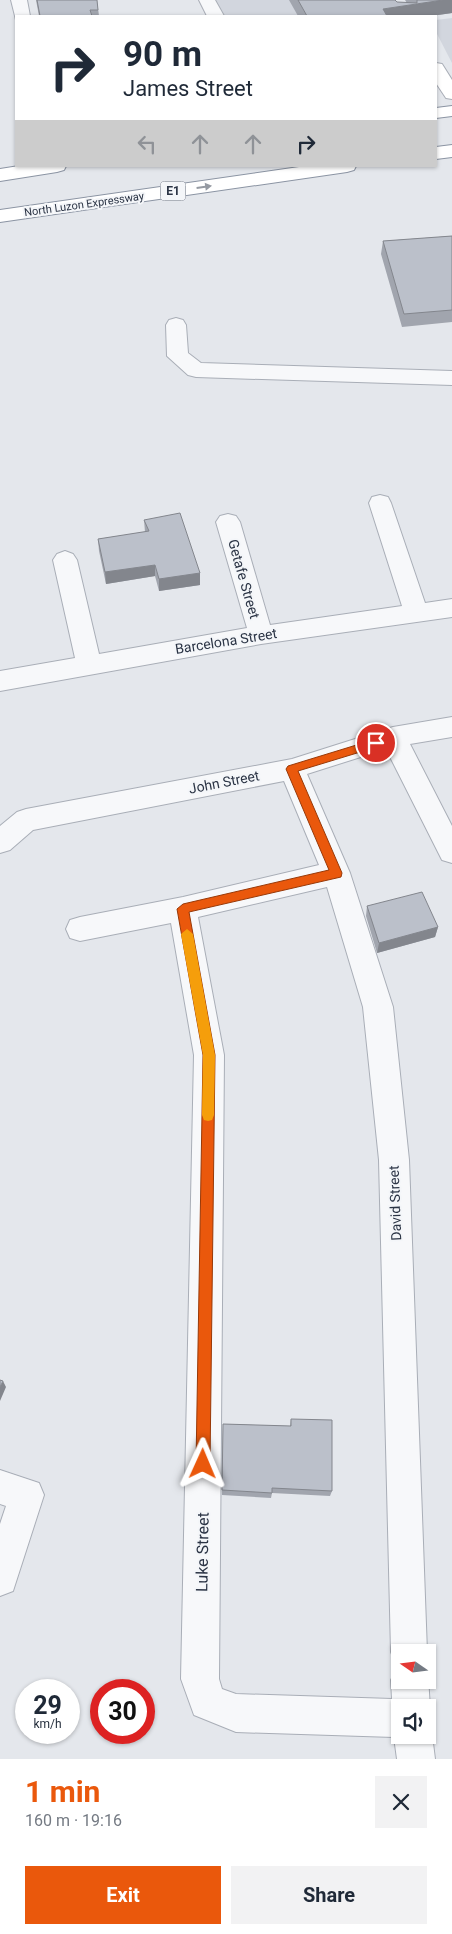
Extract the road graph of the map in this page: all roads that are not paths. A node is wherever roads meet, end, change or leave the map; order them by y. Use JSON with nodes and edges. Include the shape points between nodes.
{"nodes":[{"id":1,"x":19,"y":0,"type":"edge"},
{"id":2,"x":207,"y":0,"type":"edge"},
{"id":3,"x":22,"y":15,"type":"edge"},
{"id":4,"x":214,"y":15,"type":"edge"},
{"id":5,"x":452,"y":111,"type":"edge"},
{"id":6,"x":437,"y":113,"type":"edge"},
{"id":7,"x":452,"y":151,"type":"edge"},
{"id":8,"x":437,"y":154,"type":"edge"},
{"id":9,"x":0,"y":165,"type":"edge"},
{"id":10,"x":50,"y":167,"type":"edge"},
{"id":11,"x":340,"y":167,"type":"edge"},
{"id":12,"x":30,"y":170,"type":"junction"},
{"id":13,"x":0,"y":175,"type":"edge"},
{"id":14,"x":0,"y":216,"type":"edge"},
{"id":15,"x":176,"y":325,"type":"dead end"},
{"id":16,"x":452,"y":378,"type":"edge"},
{"id":17,"x":380,"y":503,"type":"dead end"},
{"id":18,"x":228,"y":522,"type":"dead end"},
{"id":19,"x":65,"y":560,"type":"dead end"},
{"id":20,"x":452,"y":608,"type":"edge"},
{"id":21,"x":416,"y":613,"type":"junction"},
{"id":22,"x":260,"y":635,"type":"junction"},
{"id":23,"x":89,"y":664,"type":"junction"},
{"id":24,"x":0,"y":680,"type":"edge"},
{"id":25,"x":452,"y":727,"type":"edge"},
{"id":26,"x":393,"y":738,"type":"junction"},
{"id":27,"x":292,"y":769,"type":"junction"},
{"id":28,"x":0,"y":842,"type":"edge"},
{"id":29,"x":452,"y":852,"type":"edge"},
{"id":30,"x":336,"y":873,"type":"junction"},
{"id":31,"x":183,"y":909,"type":"junction"},
{"id":32,"x":80,"y":928,"type":"dead end"},
{"id":33,"x":14,"y":1491,"type":"edge"},
{"id":34,"x":0,"y":1578,"type":"edge"},
{"id":35,"x":409,"y":1644,"type":"edge"},
{"id":36,"x":391,"y":1718,"type":"edge"},
{"id":37,"x":414,"y":1744,"type":"edge"},
{"id":38,"x":416,"y":1759,"type":"edge"}],
"edges":[{"from":1,"to":3,"type":"street"},
{"from":2,"to":4,"type":"street"},
{"from":5,"to":6,"type":"highway"},
{"from":7,"to":8,"type":"highway"},
{"from":9,"to":12,"type":"highway"},
{"from":10,"to":12,"type":"highway"},
{"from":14,"to":11,"type":"highway","name":"North Luzon Expressway","number":"E1","one_way":true},
{"from":12,"to":13,"type":"highway"},
{"from":15,"to":16,"type":"street","via":[[178,356],[196,370]]},
{"from":17,"to":21,"type":"street"},
{"from":18,"to":22,"type":"street","name":"Getafe Street"},
{"from":19,"to":23,"type":"street"},
{"from":20,"to":21,"type":"street","name":"Barcelona Street"},
{"from":21,"to":22,"type":"street","name":"Barcelona Street"},
{"from":22,"to":23,"type":"street","name":"Barcelona Street"},
{"from":23,"to":24,"type":"street","name":"Barcelona Street"},
{"from":25,"to":26,"type":"street","name":"John Street"},
{"from":26,"to":27,"type":"street","name":"John Street"},
{"from":26,"to":29,"type":"street"},
{"from":27,"to":28,"type":"street","name":"John Street","via":[[26,820]]},
{"from":27,"to":30,"type":"street","name":"David Street"},
{"from":30,"to":31,"type":"street"},
{"from":30,"to":35,"type":"street","name":"David Street","via":[[378,1007],[394,1160]]},
{"from":31,"to":32,"type":"street"},
{"from":31,"to":36,"type":"street","name":"Luke Street","via":[[209,1055],[200,1679],[208,1702],[236,1712]]},
{"from":33,"to":34,"type":"street"},
{"from":37,"to":38,"type":"street"}]}
